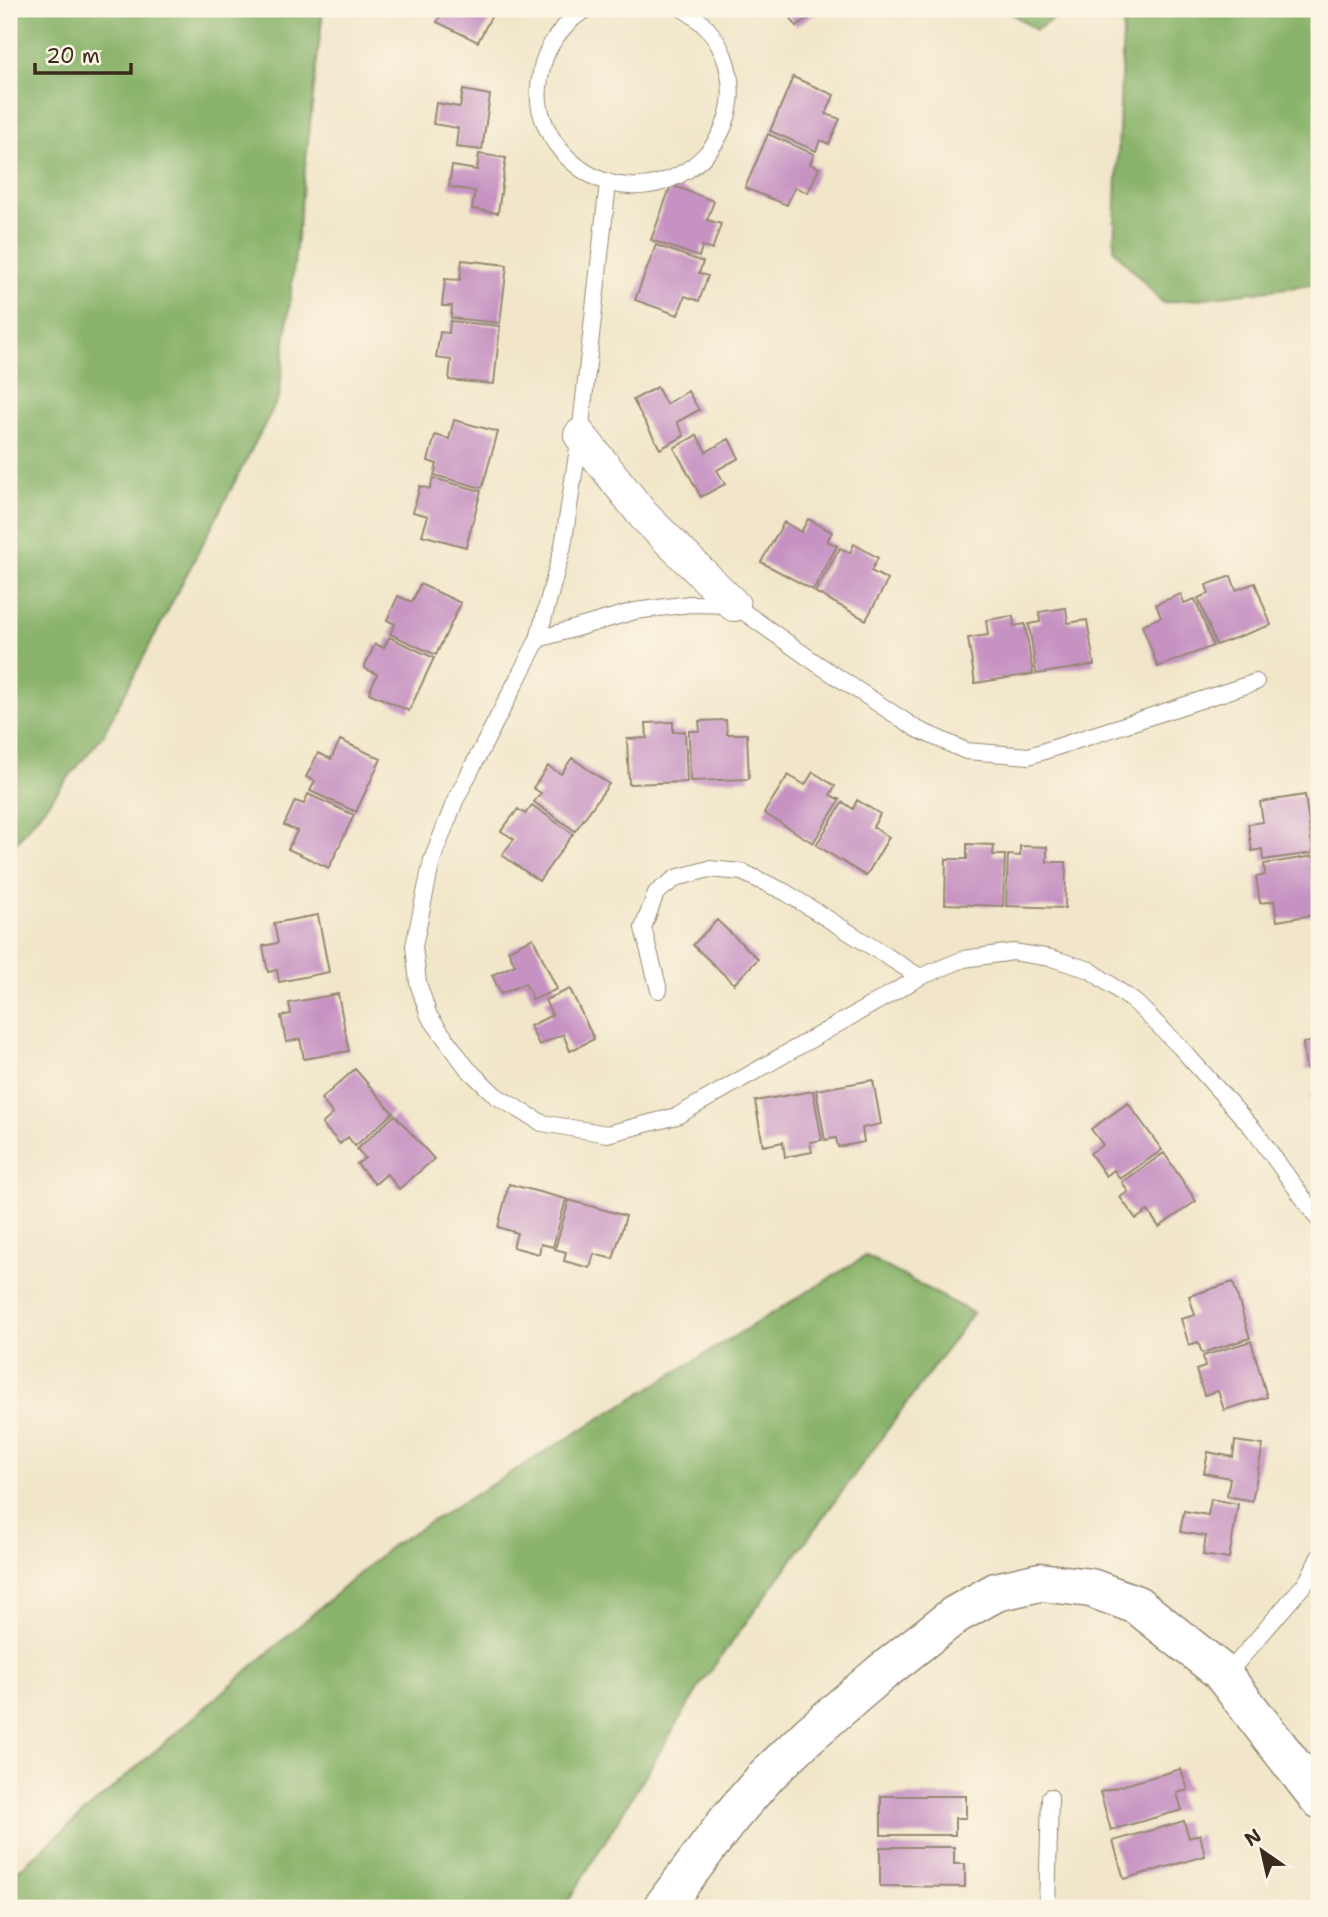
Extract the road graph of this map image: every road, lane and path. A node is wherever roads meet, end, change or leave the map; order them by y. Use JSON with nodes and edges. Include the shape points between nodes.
{"nodes":[{"id":1,"x":588,"y":9,"type":"edge"},
{"id":2,"x":683,"y":9,"type":"edge"},
{"id":3,"x":608,"y":183,"type":"junction"},
{"id":4,"x":580,"y":435,"type":"junction"},
{"id":5,"x":734,"y":605,"type":"junction"},
{"id":6,"x":538,"y":639,"type":"junction"},
{"id":7,"x":1256,"y":681,"type":"dead end"},
{"id":8,"x":920,"y":977,"type":"junction"},
{"id":9,"x":659,"y":990,"type":"dead end"},
{"id":10,"x":1319,"y":1220,"type":"edge"},
{"id":11,"x":1319,"y":1558,"type":"edge"},
{"id":12,"x":1220,"y":1671,"type":"junction"},
{"id":13,"x":1050,"y":1797,"type":"dead end"},
{"id":14,"x":1319,"y":1799,"type":"edge"},
{"id":15,"x":662,"y":1908,"type":"edge"},
{"id":16,"x":1047,"y":1908,"type":"edge"}],
"edges":[{"from":1,"to":3,"type":"lane","via":[[558,33],[544,60],[539,90],[543,121],[558,148],[580,170]]},
{"from":2,"to":3,"type":"lane","via":[[696,16],[718,41],[730,71],[730,104],[720,135],[700,162],[673,179],[640,187]]},
{"from":3,"to":4,"type":"lane"},
{"from":4,"to":5,"type":"street","via":[[644,516]]},
{"from":4,"to":6,"type":"lane","via":[[563,546]]},
{"from":5,"to":6,"type":"lane","via":[[690,604],[635,611]]},
{"from":5,"to":7,"type":"lane","via":[[917,729],[966,751],[1029,756]]},
{"from":6,"to":8,"type":"lane","via":[[455,801],[432,860],[415,946],[418,983],[429,1016],[467,1068],[496,1096],[542,1123],[607,1134],[677,1116]]},
{"from":8,"to":9,"type":"lane","via":[[785,892],[742,872],[709,869],[676,878],[656,893],[643,928]]},
{"from":8,"to":10,"type":"lane","via":[[964,959],[1013,952],[1090,970],[1136,1003],[1180,1047],[1254,1130]]},
{"from":11,"to":12,"type":"lane","via":[[1308,1580],[1243,1656]]},
{"from":12,"to":14,"type":"street"},
{"from":12,"to":15,"type":"street","via":[[1137,1605],[1091,1588],[1040,1582],[996,1592],[955,1615],[810,1734],[729,1819]]},
{"from":13,"to":16,"type":"lane"}]}
